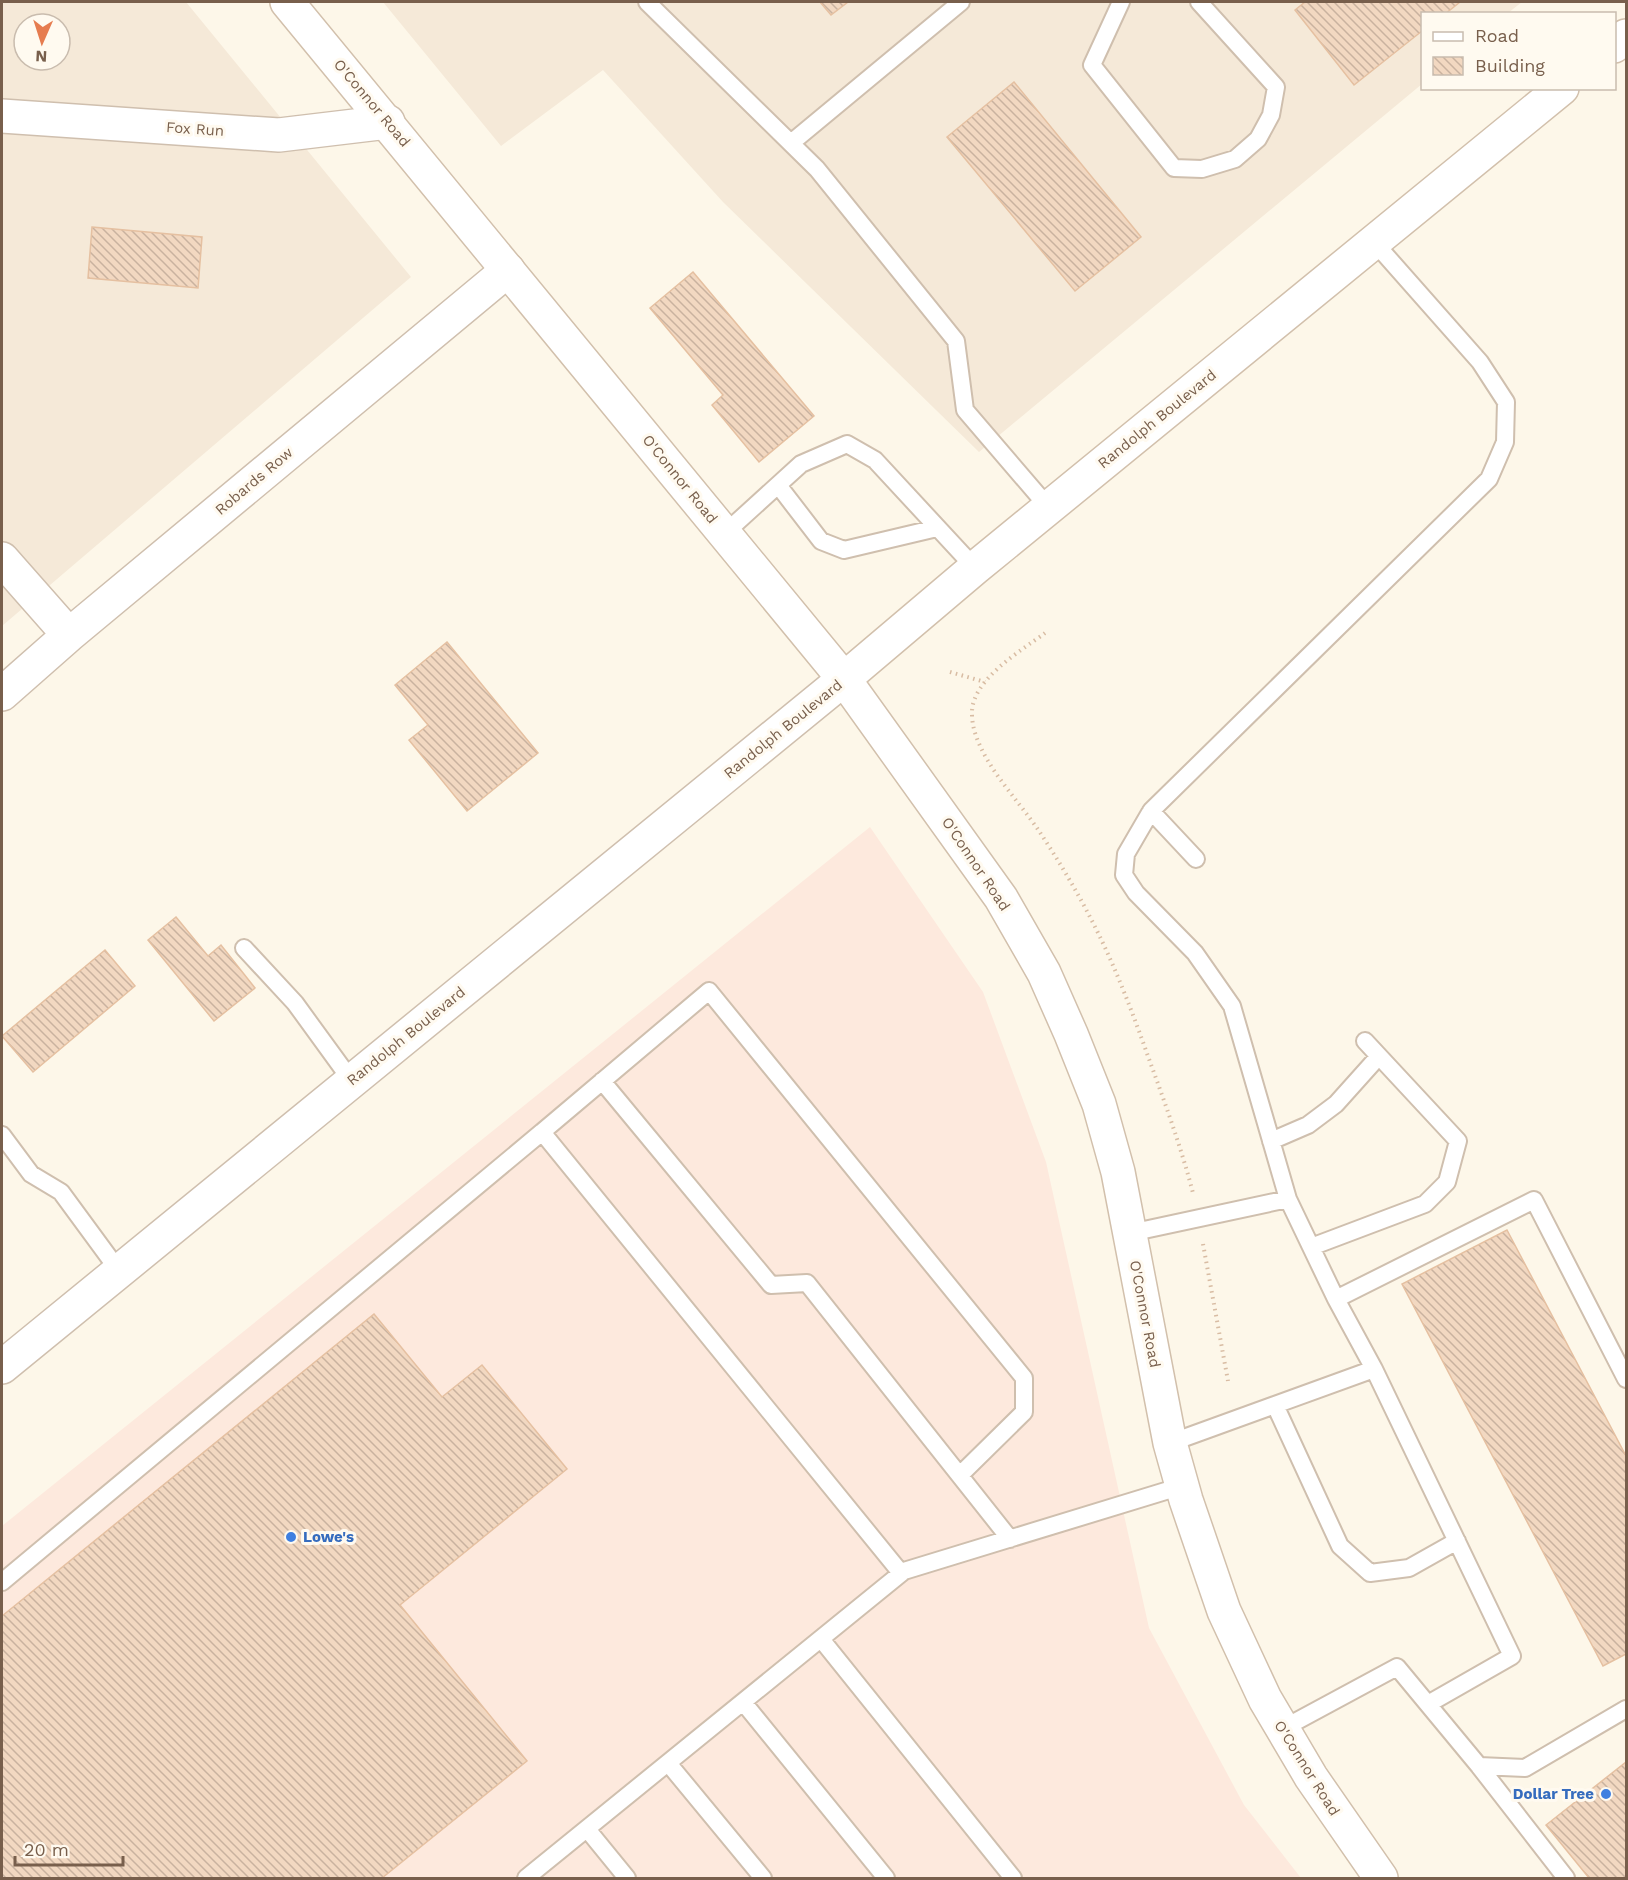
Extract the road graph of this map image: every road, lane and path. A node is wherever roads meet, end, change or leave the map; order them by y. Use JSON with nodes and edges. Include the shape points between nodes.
{"nodes":[{"id":1,"x":287,"y":2,"type":"edge"},
{"id":2,"x":648,"y":2,"type":"edge"},
{"id":3,"x":961,"y":2,"type":"edge"},
{"id":4,"x":1121,"y":2,"type":"edge"},
{"id":5,"x":1199,"y":2,"type":"edge"},
{"id":6,"x":1560,"y":90,"type":"edge"},
{"id":7,"x":2,"y":116,"type":"edge"},
{"id":8,"x":388,"y":122,"type":"junction"},
{"id":9,"x":791,"y":143,"type":"junction"},
{"id":10,"x":1374,"y":242,"type":"junction"},
{"id":11,"x":508,"y":270,"type":"junction"},
{"id":12,"x":778,"y":485,"type":"junction"},
{"id":13,"x":1049,"y":508,"type":"junction"},
{"id":14,"x":937,"y":528,"type":"junction"},
{"id":15,"x":725,"y":533,"type":"junction"},
{"id":16,"x":2,"y":559,"type":"edge"},
{"id":17,"x":975,"y":568,"type":"junction"},
{"id":18,"x":1045,"y":633,"type":"dead end"},
{"id":19,"x":69,"y":634,"type":"junction"},
{"id":20,"x":950,"y":672,"type":"dead end"},
{"id":21,"x":844,"y":679,"type":"junction"},
{"id":22,"x":986,"y":682,"type":"junction"},
{"id":23,"x":2,"y":694,"type":"edge"},
{"id":24,"x":1151,"y":811,"type":"junction"},
{"id":25,"x":1196,"y":859,"type":"dead end"},
{"id":26,"x":244,"y":948,"type":"dead end"},
{"id":27,"x":1365,"y":1041,"type":"dead end"},
{"id":28,"x":1379,"y":1056,"type":"junction"},
{"id":29,"x":351,"y":1080,"type":"junction"},
{"id":30,"x":602,"y":1081,"type":"junction"},
{"id":31,"x":542,"y":1132,"type":"junction"},
{"id":32,"x":2,"y":1136,"type":"edge"},
{"id":33,"x":1271,"y":1141,"type":"junction"},
{"id":34,"x":1288,"y":1199,"type":"junction"},
{"id":35,"x":1197,"y":1218,"type":"junction"},
{"id":36,"x":1130,"y":1233,"type":"junction"},
{"id":37,"x":1311,"y":1247,"type":"junction"},
{"id":38,"x":119,"y":1271,"type":"junction"},
{"id":39,"x":1336,"y":1299,"type":"junction"},
{"id":40,"x":2,"y":1367,"type":"edge"},
{"id":41,"x":1374,"y":1369,"type":"junction"},
{"id":42,"x":1626,"y":1379,"type":"edge"},
{"id":43,"x":1228,"y":1381,"type":"dead end"},
{"id":44,"x":1275,"y":1405,"type":"junction"},
{"id":45,"x":1170,"y":1443,"type":"junction"},
{"id":46,"x":960,"y":1475,"type":"junction"},
{"id":47,"x":1182,"y":1486,"type":"junction"},
{"id":48,"x":1010,"y":1539,"type":"junction"},
{"id":49,"x":1457,"y":1541,"type":"junction"},
{"id":50,"x":901,"y":1573,"type":"junction"},
{"id":51,"x":2,"y":1582,"type":"edge"},
{"id":52,"x":821,"y":1639,"type":"junction"},
{"id":53,"x":743,"y":1702,"type":"junction"},
{"id":54,"x":1428,"y":1704,"type":"junction"},
{"id":55,"x":1626,"y":1709,"type":"edge"},
{"id":56,"x":1282,"y":1729,"type":"junction"},
{"id":57,"x":668,"y":1763,"type":"junction"},
{"id":58,"x":1479,"y":1766,"type":"junction"},
{"id":59,"x":587,"y":1829,"type":"junction"},
{"id":60,"x":526,"y":1878,"type":"edge"},
{"id":61,"x":627,"y":1878,"type":"edge"},
{"id":62,"x":763,"y":1878,"type":"edge"},
{"id":63,"x":886,"y":1878,"type":"edge"},
{"id":64,"x":1013,"y":1878,"type":"edge"},
{"id":65,"x":1381,"y":1878,"type":"edge"},
{"id":66,"x":1566,"y":1878,"type":"edge"}],
"edges":[{"from":1,"to":8,"type":"main road","name":"O'Connor Road"},
{"from":2,"to":9,"type":"lane"},
{"from":3,"to":9,"type":"lane"},
{"from":4,"to":5,"type":"lane","via":[[1092,64],[1174,168],[1202,169],[1235,159],[1258,139],[1271,115],[1276,87]]},
{"from":6,"to":10,"type":"main road","name":"Randolph Boulevard"},
{"from":7,"to":8,"type":"main road","name":"Fox Run","via":[[279,135]]},
{"from":8,"to":11,"type":"main road","name":"O'Connor Road"},
{"from":9,"to":13,"type":"lane","via":[[956,341],[964,410]]},
{"from":10,"to":13,"type":"main road","name":"Randolph Boulevard"},
{"from":10,"to":24,"type":"lane","via":[[1480,362],[1506,402],[1505,442],[1490,479]]},
{"from":11,"to":15,"type":"main road","name":"O'Connor Road"},
{"from":11,"to":19,"type":"main road","name":"Robards Row"},
{"from":12,"to":14,"type":"lane","via":[[821,541],[844,550]]},
{"from":12,"to":14,"type":"lane","via":[[801,464],[848,444],[875,460]]},
{"from":12,"to":15,"type":"lane"},
{"from":13,"to":17,"type":"main road","name":"Randolph Boulevard"},
{"from":14,"to":17,"type":"lane"},
{"from":15,"to":21,"type":"main road","name":"O'Connor Road"},
{"from":16,"to":19,"type":"main road"},
{"from":17,"to":21,"type":"main road","name":"Randolph Boulevard"},
{"from":18,"to":22,"type":"path","via":[[994,671]]},
{"from":19,"to":23,"type":"main road","name":"Robards Row"},
{"from":20,"to":22,"type":"path"},
{"from":21,"to":29,"type":"main road","name":"Randolph Boulevard"},
{"from":21,"to":36,"type":"main road","name":"O'Connor Road","via":[[1001,898],[1044,973],[1099,1104]]},
{"from":22,"to":35,"type":"path","via":[[971,713],[976,735],[1090,916],[1127,996],[1169,1114],[1193,1191]]},
{"from":24,"to":25,"type":"lane"},
{"from":24,"to":33,"type":"lane","via":[[1126,854],[1124,874],[1136,892],[1195,953],[1232,1006]]},
{"from":26,"to":29,"type":"lane","via":[[295,1003]]},
{"from":27,"to":28,"type":"lane"},
{"from":28,"to":33,"type":"lane","via":[[1336,1104],[1308,1125]]},
{"from":28,"to":37,"type":"lane","via":[[1458,1142],[1447,1182],[1425,1204]]},
{"from":29,"to":38,"type":"main road","name":"Randolph Boulevard"},
{"from":30,"to":31,"type":"lane"},
{"from":30,"to":46,"type":"lane","via":[[771,1285],[807,1283]]},
{"from":30,"to":46,"type":"lane","via":[[709,991],[1024,1378],[1024,1412]]},
{"from":31,"to":50,"type":"lane"},
{"from":31,"to":51,"type":"lane"},
{"from":32,"to":38,"type":"lane","via":[[31,1174],[61,1192]]},
{"from":33,"to":34,"type":"lane"},
{"from":34,"to":35,"type":"lane"},
{"from":34,"to":37,"type":"lane"},
{"from":35,"to":36,"type":"lane"},
{"from":35,"to":43,"type":"path"},
{"from":36,"to":45,"type":"main road","name":"O'Connor Road"},
{"from":37,"to":39,"type":"lane"},
{"from":38,"to":40,"type":"main road","name":"Randolph Boulevard"},
{"from":39,"to":41,"type":"lane"},
{"from":39,"to":42,"type":"lane","via":[[1534,1200]]},
{"from":41,"to":44,"type":"lane"},
{"from":41,"to":49,"type":"lane"},
{"from":44,"to":45,"type":"lane"},
{"from":44,"to":49,"type":"lane","via":[[1340,1546],[1370,1573],[1409,1568]]},
{"from":45,"to":47,"type":"main road","name":"O'Connor Road"},
{"from":46,"to":48,"type":"lane"},
{"from":47,"to":48,"type":"lane"},
{"from":47,"to":56,"type":"main road","name":"O'Connor Road","via":[[1224,1611]]},
{"from":48,"to":50,"type":"lane"},
{"from":49,"to":54,"type":"lane","via":[[1512,1656]]},
{"from":50,"to":52,"type":"lane"},
{"from":52,"to":53,"type":"lane"},
{"from":52,"to":64,"type":"lane"},
{"from":53,"to":57,"type":"lane"},
{"from":53,"to":63,"type":"lane"},
{"from":54,"to":56,"type":"lane","via":[[1397,1667]]},
{"from":54,"to":58,"type":"lane"},
{"from":55,"to":58,"type":"lane","via":[[1525,1768]]},
{"from":56,"to":65,"type":"main road","name":"O'Connor Road"},
{"from":57,"to":59,"type":"lane"},
{"from":57,"to":62,"type":"lane"},
{"from":58,"to":66,"type":"lane"},
{"from":59,"to":60,"type":"lane"},
{"from":59,"to":61,"type":"lane"}]}
